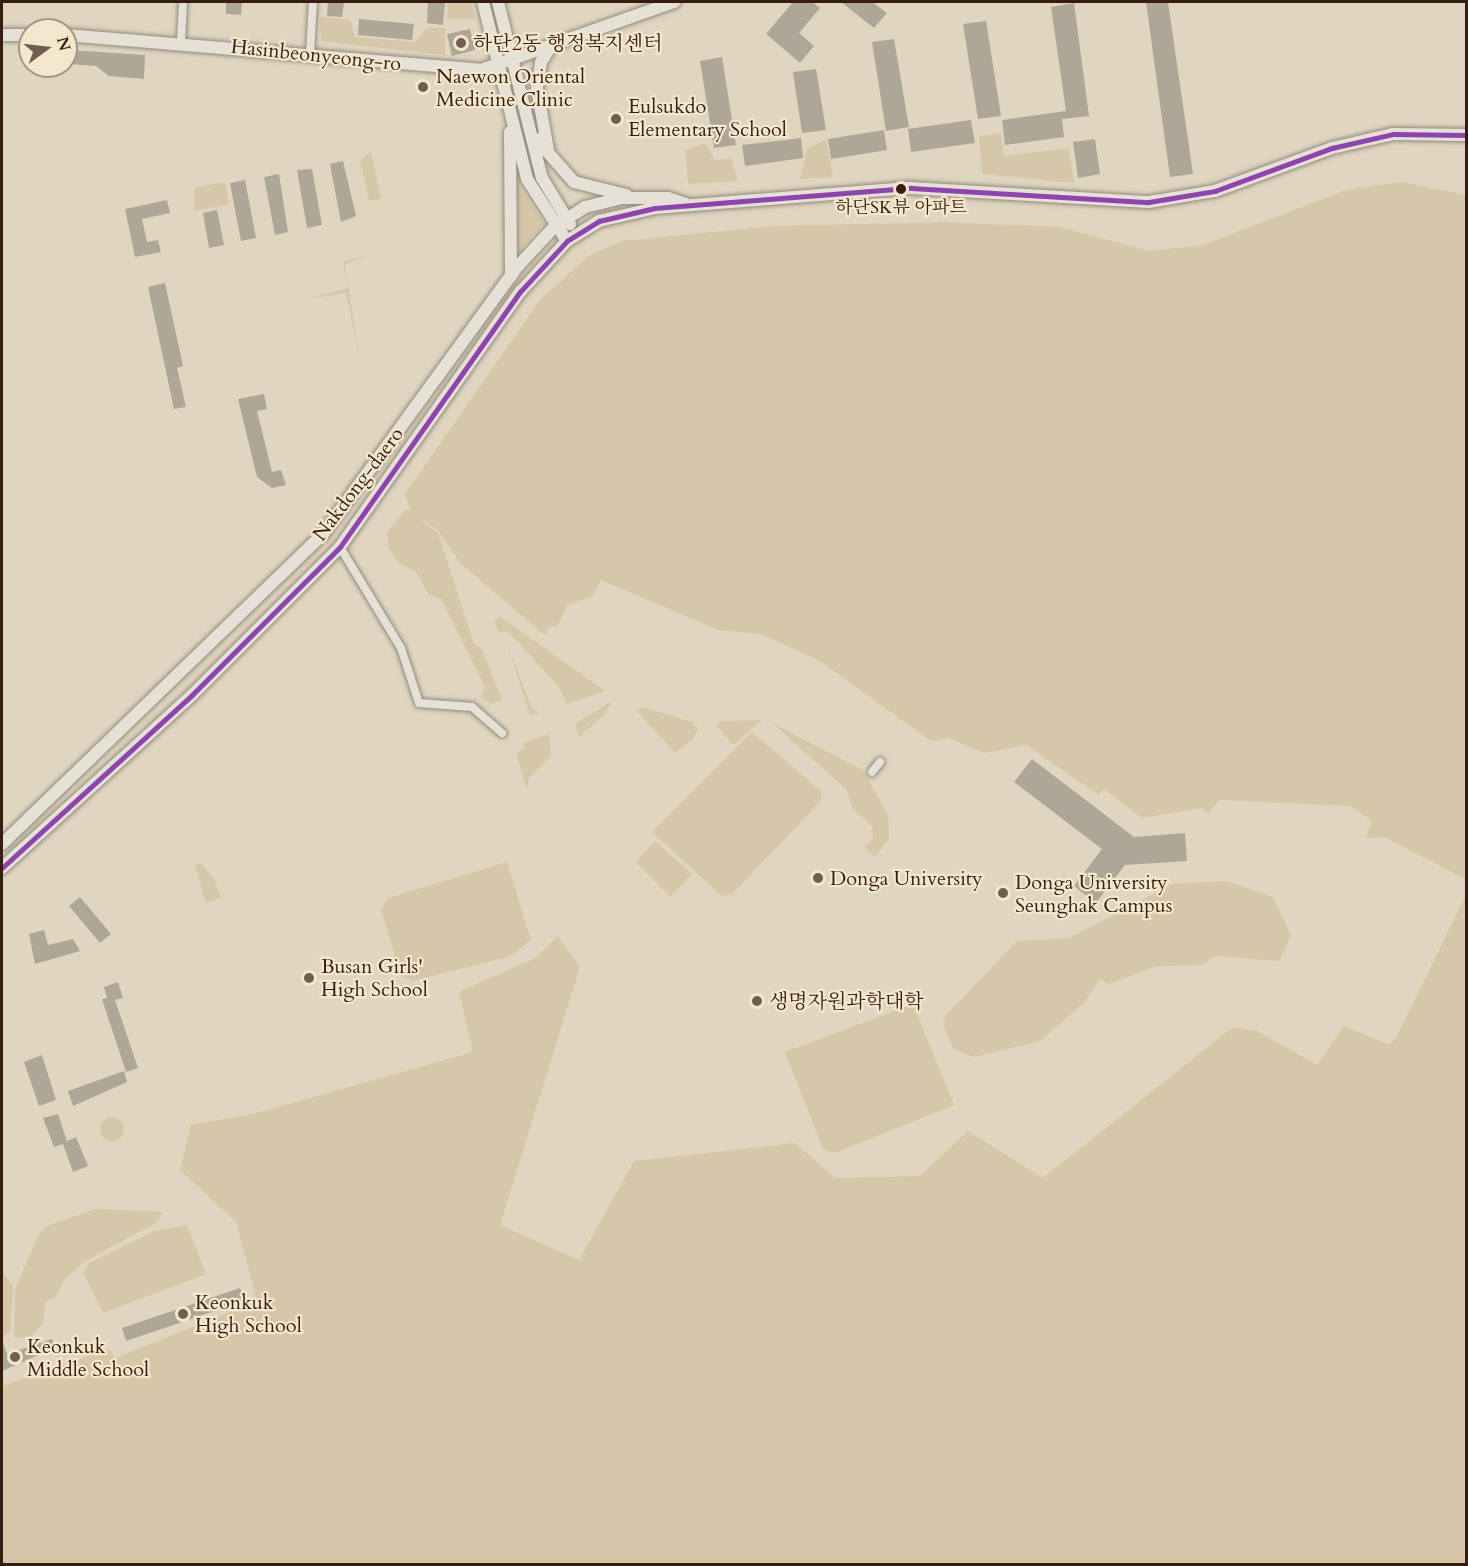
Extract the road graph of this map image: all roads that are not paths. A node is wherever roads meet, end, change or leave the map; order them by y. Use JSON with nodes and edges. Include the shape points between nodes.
{"nodes":[{"id":1,"x":183,"y":2,"type":"edge"},
{"id":2,"x":313,"y":2,"type":"edge"},
{"id":3,"x":483,"y":2,"type":"edge"},
{"id":4,"x":498,"y":2,"type":"edge"},
{"id":5,"x":674,"y":2,"type":"edge"},
{"id":6,"x":2,"y":35,"type":"edge"},
{"id":7,"x":18,"y":35,"type":"edge"},
{"id":8,"x":78,"y":36,"type":"edge"},
{"id":9,"x":181,"y":42,"type":"junction"},
{"id":10,"x":549,"y":49,"type":"junction"},
{"id":11,"x":309,"y":55,"type":"junction"},
{"id":12,"x":511,"y":63,"type":"junction"},
{"id":13,"x":498,"y":68,"type":"junction"},
{"id":14,"x":511,"y":116,"type":"junction"},
{"id":15,"x":525,"y":117,"type":"junction"},
{"id":16,"x":1467,"y":135,"type":"edge"},
{"id":17,"x":551,"y":163,"type":"junction"},
{"id":18,"x":635,"y":197,"type":"junction"},
{"id":19,"x":693,"y":206,"type":"junction"},
{"id":20,"x":566,"y":218,"type":"junction"},
{"id":21,"x":555,"y":226,"type":"junction"},
{"id":22,"x":572,"y":237,"type":"junction"},
{"id":23,"x":511,"y":276,"type":"junction"},
{"id":24,"x":323,"y":534,"type":"junction"},
{"id":25,"x":340,"y":547,"type":"junction"},
{"id":26,"x":502,"y":733,"type":"dead end"},
{"id":27,"x":880,"y":762,"type":"dead end"},
{"id":28,"x":872,"y":772,"type":"dead end"},
{"id":29,"x":23,"y":822,"type":"junction"},
{"id":30,"x":35,"y":836,"type":"junction"},
{"id":31,"x":2,"y":844,"type":"edge"},
{"id":32,"x":2,"y":868,"type":"edge"}],
"edges":[{"from":1,"to":9,"type":"street"},
{"from":2,"to":11,"type":"street"},
{"from":3,"to":13,"type":"street"},
{"from":4,"to":12,"type":"street"},
{"from":5,"to":10,"type":"street"},
{"from":6,"to":7,"type":"street"},
{"from":8,"to":9,"type":"street","name":"Hasinbeonyeong-ro"},
{"from":9,"to":11,"type":"street","name":"Hasinbeonyeong-ro"},
{"from":10,"to":12,"type":"street"},
{"from":10,"to":17,"type":"street","via":[[541,62],[537,88],[539,122]]},
{"from":11,"to":13,"type":"street","name":"Hasinbeonyeong-ro","via":[[464,70]]},
{"from":12,"to":13,"type":"street","name":"Hasinbeonyeong-ro"},
{"from":12,"to":15,"type":"street"},
{"from":13,"to":14,"type":"street"},
{"from":14,"to":21,"type":"street","via":[[527,179]]},
{"from":14,"to":23,"type":"street"},
{"from":15,"to":17,"type":"street"},
{"from":15,"to":20,"type":"street","via":[[542,178]]},
{"from":16,"to":19,"type":"street","name":"Nakdong-daero","via":[[1393,134],[1332,148],[1215,191],[1149,202],[910,188]]},
{"from":17,"to":18,"type":"street","via":[[573,182]]},
{"from":18,"to":19,"type":"street","name":"Nakdong-daero","via":[[668,198]]},
{"from":18,"to":20,"type":"street","name":"Nakdong-daero","via":[[602,202]]},
{"from":19,"to":22,"type":"street","name":"Nakdong-daero","via":[[623,212]]},
{"from":20,"to":21,"type":"street","name":"Nakdong-daero"},
{"from":20,"to":22,"type":"street"},
{"from":21,"to":22,"type":"street"},
{"from":21,"to":23,"type":"street","name":"Nakdong-daero"},
{"from":22,"to":25,"type":"street","name":"Nakdong-daero","via":[[520,292]]},
{"from":23,"to":24,"type":"street","name":"Nakdong-daero"},
{"from":24,"to":25,"type":"street"},
{"from":24,"to":29,"type":"street","name":"Nakdong-daero"},
{"from":25,"to":26,"type":"street","via":[[401,648],[419,704],[472,707]]},
{"from":25,"to":30,"type":"street","name":"Nakdong-daero","via":[[192,695]]},
{"from":27,"to":28,"type":"street"},
{"from":29,"to":30,"type":"street"},
{"from":29,"to":31,"type":"street","name":"Nakdong-daero"},
{"from":30,"to":32,"type":"street","name":"Nakdong-daero"}]}
